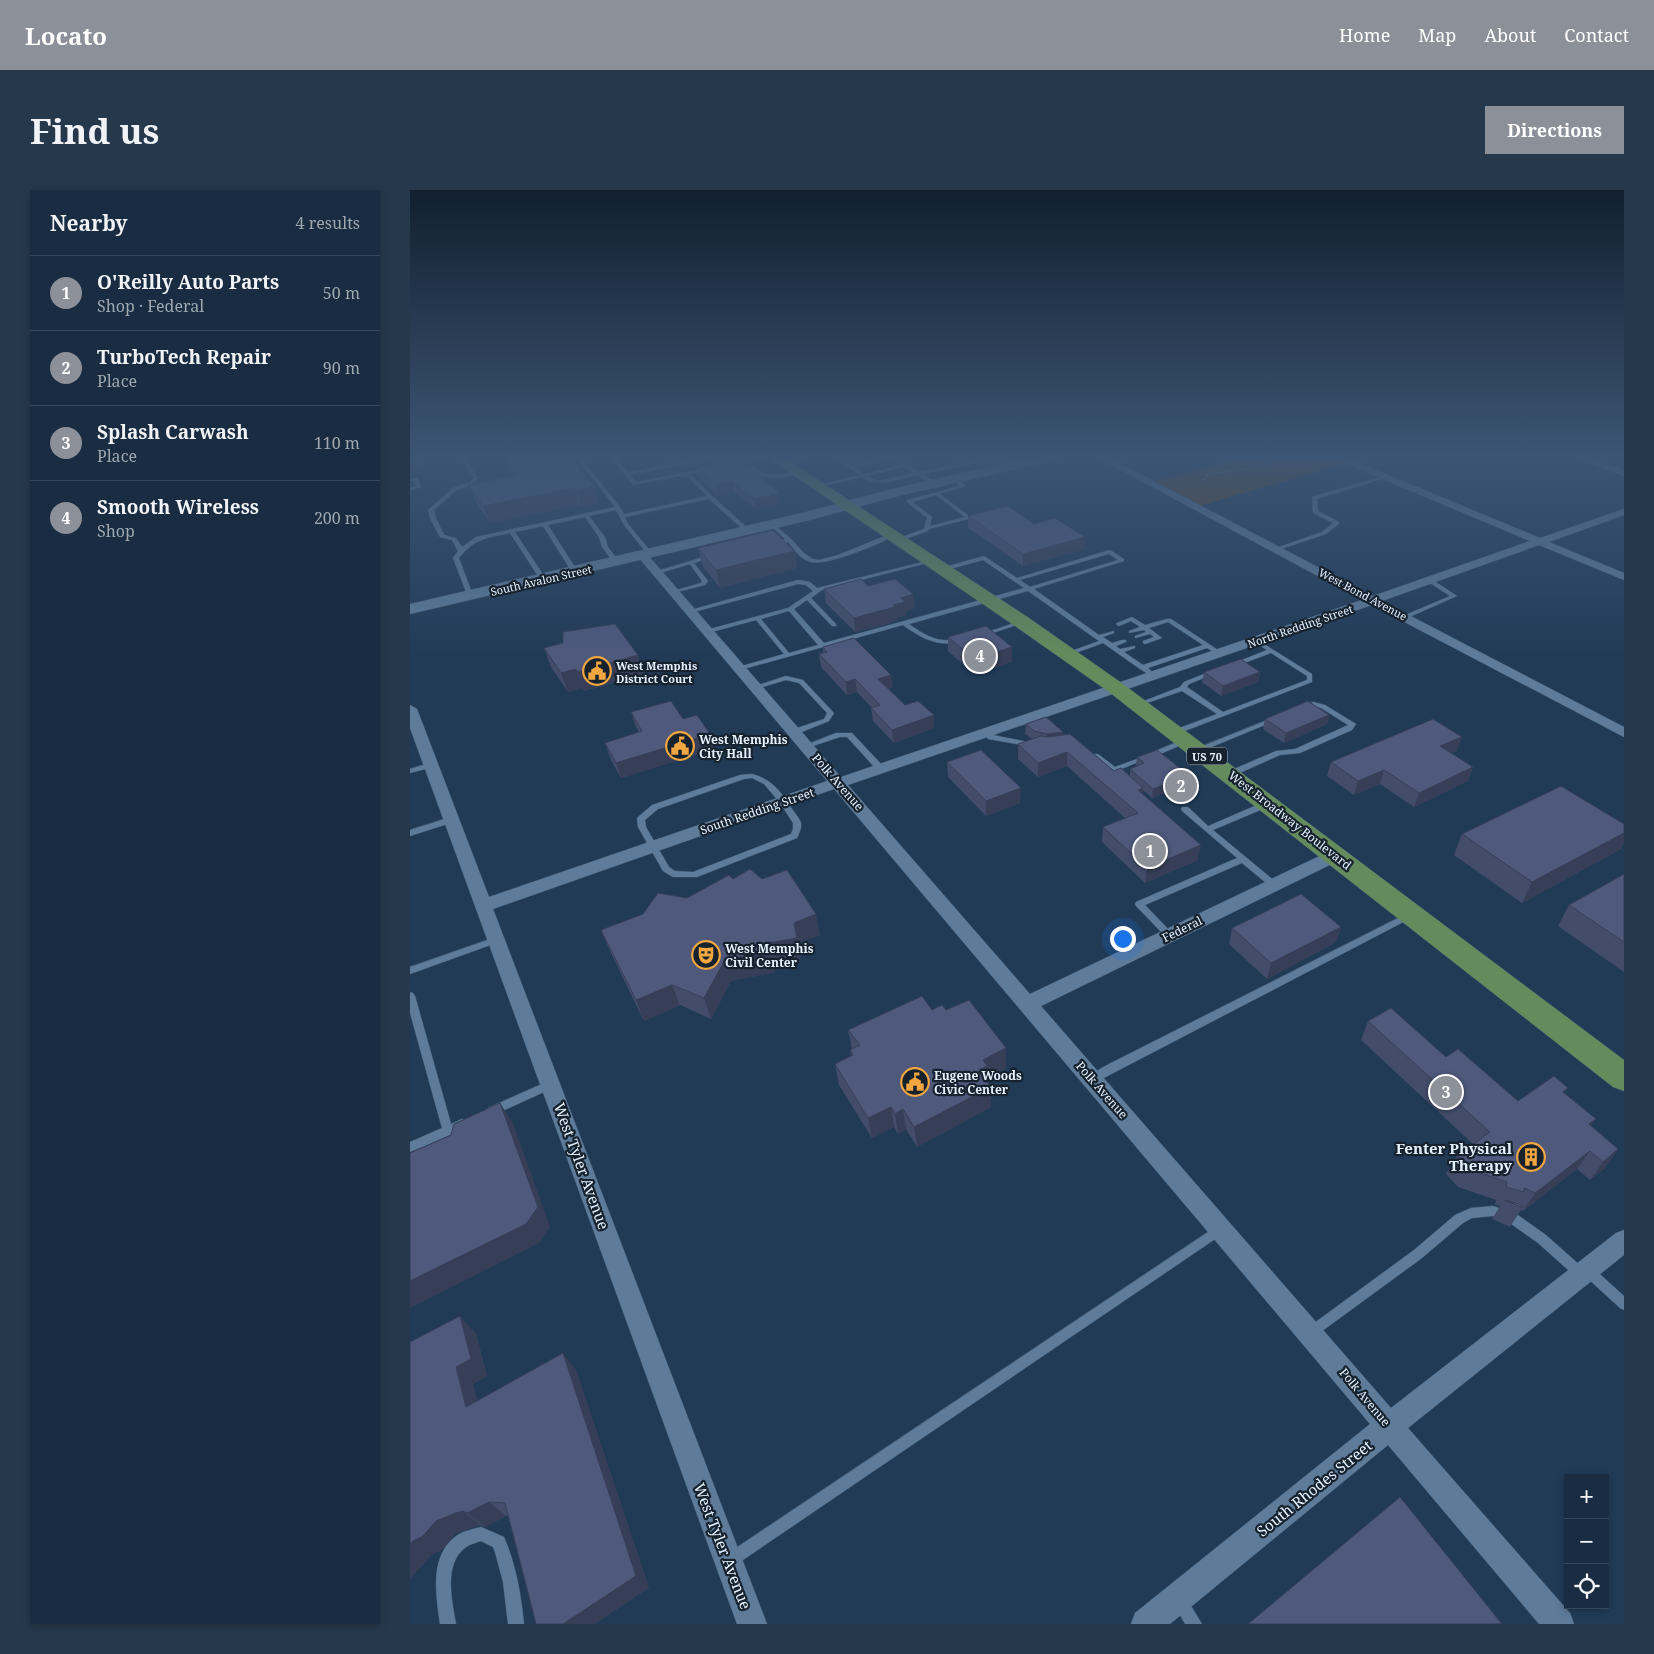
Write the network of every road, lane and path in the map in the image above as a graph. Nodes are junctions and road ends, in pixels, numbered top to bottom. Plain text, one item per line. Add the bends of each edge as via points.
1 (436, 524) edge
2 (545, 524) joint
3 (592, 524) edge
4 (626, 524) edge
5 (740, 524) edge
6 (776, 524) edge
7 (875, 524) edge
8 (928, 524) edge
9 (942, 524) edge
10 (1228, 524) edge
11 (1336, 524) edge
12 (1496, 524) edge
13 (1590, 524) edge
14 (772, 525) junction
15 (927, 528) junction
16 (512, 530) junction
17 (748, 531) junction
18 (895, 537) junction
19 (789, 540) junction
20 (1539, 542) junction
21 (769, 545) edge
22 (1276, 549) junction
23 (461, 551) junction
24 (720, 557) edge
25 (650, 561) junction
26 (616, 562) junction
27 (692, 563) junction
28 (936, 565) junction
29 (575, 572) junction
30 (1624, 577) edge
31 (543, 579) junction
32 (1016, 580) junction
33 (1429, 580) junction
34 (1029, 589) junction
35 (816, 590) junction
36 (675, 592) junction
37 (470, 596) junction
38 (807, 597) junction
39 (1373, 600) junction
40 (990, 601) junction
41 (790, 609) junction
42 (410, 610) edge
43 (690, 610) junction
44 (1405, 617) junction
45 (757, 618) junction
46 (1022, 622) junction
47 (905, 624) junction
48 (834, 625) dead end
49 (1141, 625) junction
50 (1122, 626) dead end
51 (708, 631) junction
52 (840, 632) dead end
53 (1131, 632) dead end
54 (1151, 632) junction
55 (1098, 637) junction
56 (1137, 637) dead end
57 (848, 639) junction
58 (1124, 641) dead end
59 (1256, 641) junction
60 (1145, 642) dead end
61 (823, 646) junction
62 (1111, 646) junction
63 (1207, 646) junction
64 (1133, 647) dead end
65 (1119, 651) junction
66 (1271, 651) junction
67 (1068, 654) junction
68 (1219, 654) junction
69 (788, 655) junction
70 (1228, 667) edge
71 (740, 668) junction
72 (1142, 668) junction
73 (1220, 670) edge
74 (1153, 675) junction
75 (756, 687) junction
76 (1116, 688) junction
77 (1183, 688) junction
78 (1139, 704) junction
79 (410, 709) edge
80 (1295, 711) edge
81 (1287, 714) edge
82 (1223, 715) junction
83 (986, 732) junction
84 (1624, 732) edge
85 (801, 739) junction
86 (1188, 741) junction
87 (1040, 747) edge
88 (1092, 754) edge
89 (1148, 756) edge
90 (1137, 761) edge
91 (420, 768) edge
92 (880, 768) junction
93 (1114, 770) junction
94 (1230, 774) junction
95 (1121, 776) edge
96 (839, 783) junction
97 (782, 802) junction
98 (1267, 804) junction
99 (1185, 809) dead end
100 (451, 820) junction
101 (1207, 829) junction
102 (410, 833) edge
103 (654, 847) junction
104 (1336, 855) junction
105 (1243, 859) junction
106 (1274, 885) junction
107 (484, 906) junction
108 (1412, 914) junction
109 (1169, 935) junction
110 (496, 940) junction
111 (410, 971) edge
112 (410, 996) edge
113 (1027, 1004) junction
114 (1624, 1078) edge
115 (1092, 1079) junction
116 (551, 1084) junction
117 (448, 1131) junction
118 (410, 1147) edge
119 (1221, 1229) junction
120 (1624, 1241) edge
121 (1584, 1272) junction
122 (1624, 1304) edge
123 (1310, 1333) junction
124 (1389, 1426) junction
125 (728, 1561) junction
126 (1178, 1599) junction
127 (448, 1624) edge
128 (516, 1624) edge
129 (752, 1624) edge
130 (1146, 1624) edge
131 (1194, 1624) edge
132 (1559, 1624) edge

1 - 23 lane via 442,536 454,539
2 - 16 lane
2 - 29 lane
3 - 26 lane
4 - 25 lane
5 - 17 lane
6 - 14 street, South Avalon Street
7 - 18 main road, West Broadway Boulevard / US 70
8 - 15 lane
9 - 15 lane
10 - 22 street, West Bond Avenue
11 - 22 lane via 1324,533
12 - 20 street
13 - 20 street, North Redding Street
14 - 17 street, South Avalon Street
14 - 19 lane
15 - 18 lane
16 - 23 lane via 478,538
16 - 31 lane
17 - 25 street, South Avalon Street
18 - 19 lane via 815,562
18 - 28 main road, West Broadway Boulevard / US 70
19 - 21 lane
20 - 30 street
20 - 33 street, North Redding Street
22 - 39 street, West Bond Avenue
23 - 37 lane via 456,558
24 - 27 lane
25 - 26 street, South Avalon Street
25 - 27 lane
25 - 36 street, Polk Avenue
26 - 29 street, South Avalon Street
27 - 36 lane via 705,581
28 - 32 lane via 984,558
28 - 35 lane
28 - 40 main road, West Broadway Boulevard / US 70
29 - 31 street, South Avalon Street
31 - 37 street, South Avalon Street
32 - 34 lane
32 - 34 lane via 1110,552 1122,560
33 - 39 street, North Redding Street
33 - 44 lane via 1454,596
34 - 40 lane
34 - 55 lane
35 - 38 lane
35 - 43 lane via 808,583 798,582
36 - 43 street, Polk Avenue
37 - 42 street, South Avalon Street
38 - 41 lane
38 - 48 lane
39 - 44 street, West Bond Avenue
39 - 59 street, North Redding Street
40 - 46 main road, West Broadway Boulevard / US 70
40 - 47 lane
41 - 45 lane
41 - 61 lane
43 - 51 street, Polk Avenue
44 - 84 street, West Bond Avenue
45 - 51 lane
45 - 69 lane
46 - 47 lane via 953,642 925,638
46 - 67 main road, West Broadway Boulevard / US 70
47 - 57 lane
49 - 50 lane
49 - 53 lane
49 - 54 lane
49 - 63 lane via 1169,620
51 - 71 street, Polk Avenue
52 - 57 lane
54 - 56 lane
54 - 60 lane via 1159,638
55 - 55 lane via 1112,632
55 - 62 lane
55 - 67 lane
57 - 61 lane
58 - 62 lane
59 - 66 lane
59 - 68 street, North Redding Street
61 - 69 lane
62 - 65 lane
63 - 68 lane
63 - 72 lane
64 - 65 lane
65 - 72 lane
66 - 70 lane
66 - 82 lane via 1310,675 1310,681
67 - 76 main road, West Broadway Boulevard / US 70
68 - 74 street, North Redding Street
69 - 71 lane
71 - 75 street, Polk Avenue
72 - 74 lane
73 - 77 lane via 1186,683
74 - 76 street, North Redding Street
75 - 85 street, Polk Avenue
75 - 85 lane via 786,678 801,681 831,713 827,720
76 - 78 main road, West Broadway Boulevard / US 70
76 - 83 street, South Redding Street
77 - 78 lane
77 - 82 lane
78 - 86 main road, West Broadway Boulevard / US 70
79 - 91 street, West Tyler Avenue
80 - 94 lane via 1313,704 1323,706 1352,724 1350,728 1297,751 1279,753
81 - 86 lane
82 - 86 lane
83 - 87 lane via 991,737
83 - 92 street, South Redding Street
85 - 92 lane via 849,735
85 - 96 street, Polk Avenue
86 - 89 lane
86 - 94 main road, West Broadway Boulevard / US 70
88 - 93 lane
90 - 93 lane
91 - 100 street, West Tyler Avenue
92 - 96 street, South Redding Street
93 - 95 lane
94 - 98 main road, West Broadway Boulevard / US 70
96 - 97 street, South Redding Street
96 - 113 street, Polk Avenue
97 - 103 street, South Redding Street
97 - 103 lane via 761,778 743,776 663,804 641,818 642,827
97 - 103 lane via 797,823 794,836 694,876 673,874 666,869
98 - 101 lane
98 - 104 main road, West Broadway Boulevard / US 70
99 - 101 lane
100 - 102 lane
100 - 107 street, West Tyler Avenue
101 - 105 lane
103 - 107 street, South Redding Street
104 - 106 street, Federal
104 - 108 main road, West Broadway Boulevard / US 70
105 - 106 lane
105 - 109 lane via 1139,904
106 - 109 street, Federal
107 - 110 street, West Tyler Avenue
108 - 114 main road, West Broadway Boulevard / US 70
108 - 115 lane
109 - 113 street, Federal
110 - 111 lane
110 - 116 street, West Tyler Avenue
112 - 117 lane
113 - 115 street, Polk Avenue
115 - 119 street, Polk Avenue
116 - 117 lane
116 - 125 street, West Tyler Avenue
117 - 118 lane
119 - 123 street, Polk Avenue
119 - 125 lane
120 - 121 street, South Rhodes Street
121 - 122 lane
121 - 123 lane via 1511,1217 1493,1211 1471,1213 1459,1218 1418,1254
121 - 124 street, South Rhodes Street
123 - 124 street, Polk Avenue
124 - 126 street, South Rhodes Street
124 - 132 street, Polk Avenue
125 - 129 street, West Tyler Avenue
126 - 130 street, South Rhodes Street
126 - 131 lane
127 - 128 lane via 442,1584 448,1560 460,1541 481,1534 499,1542 506,1560

